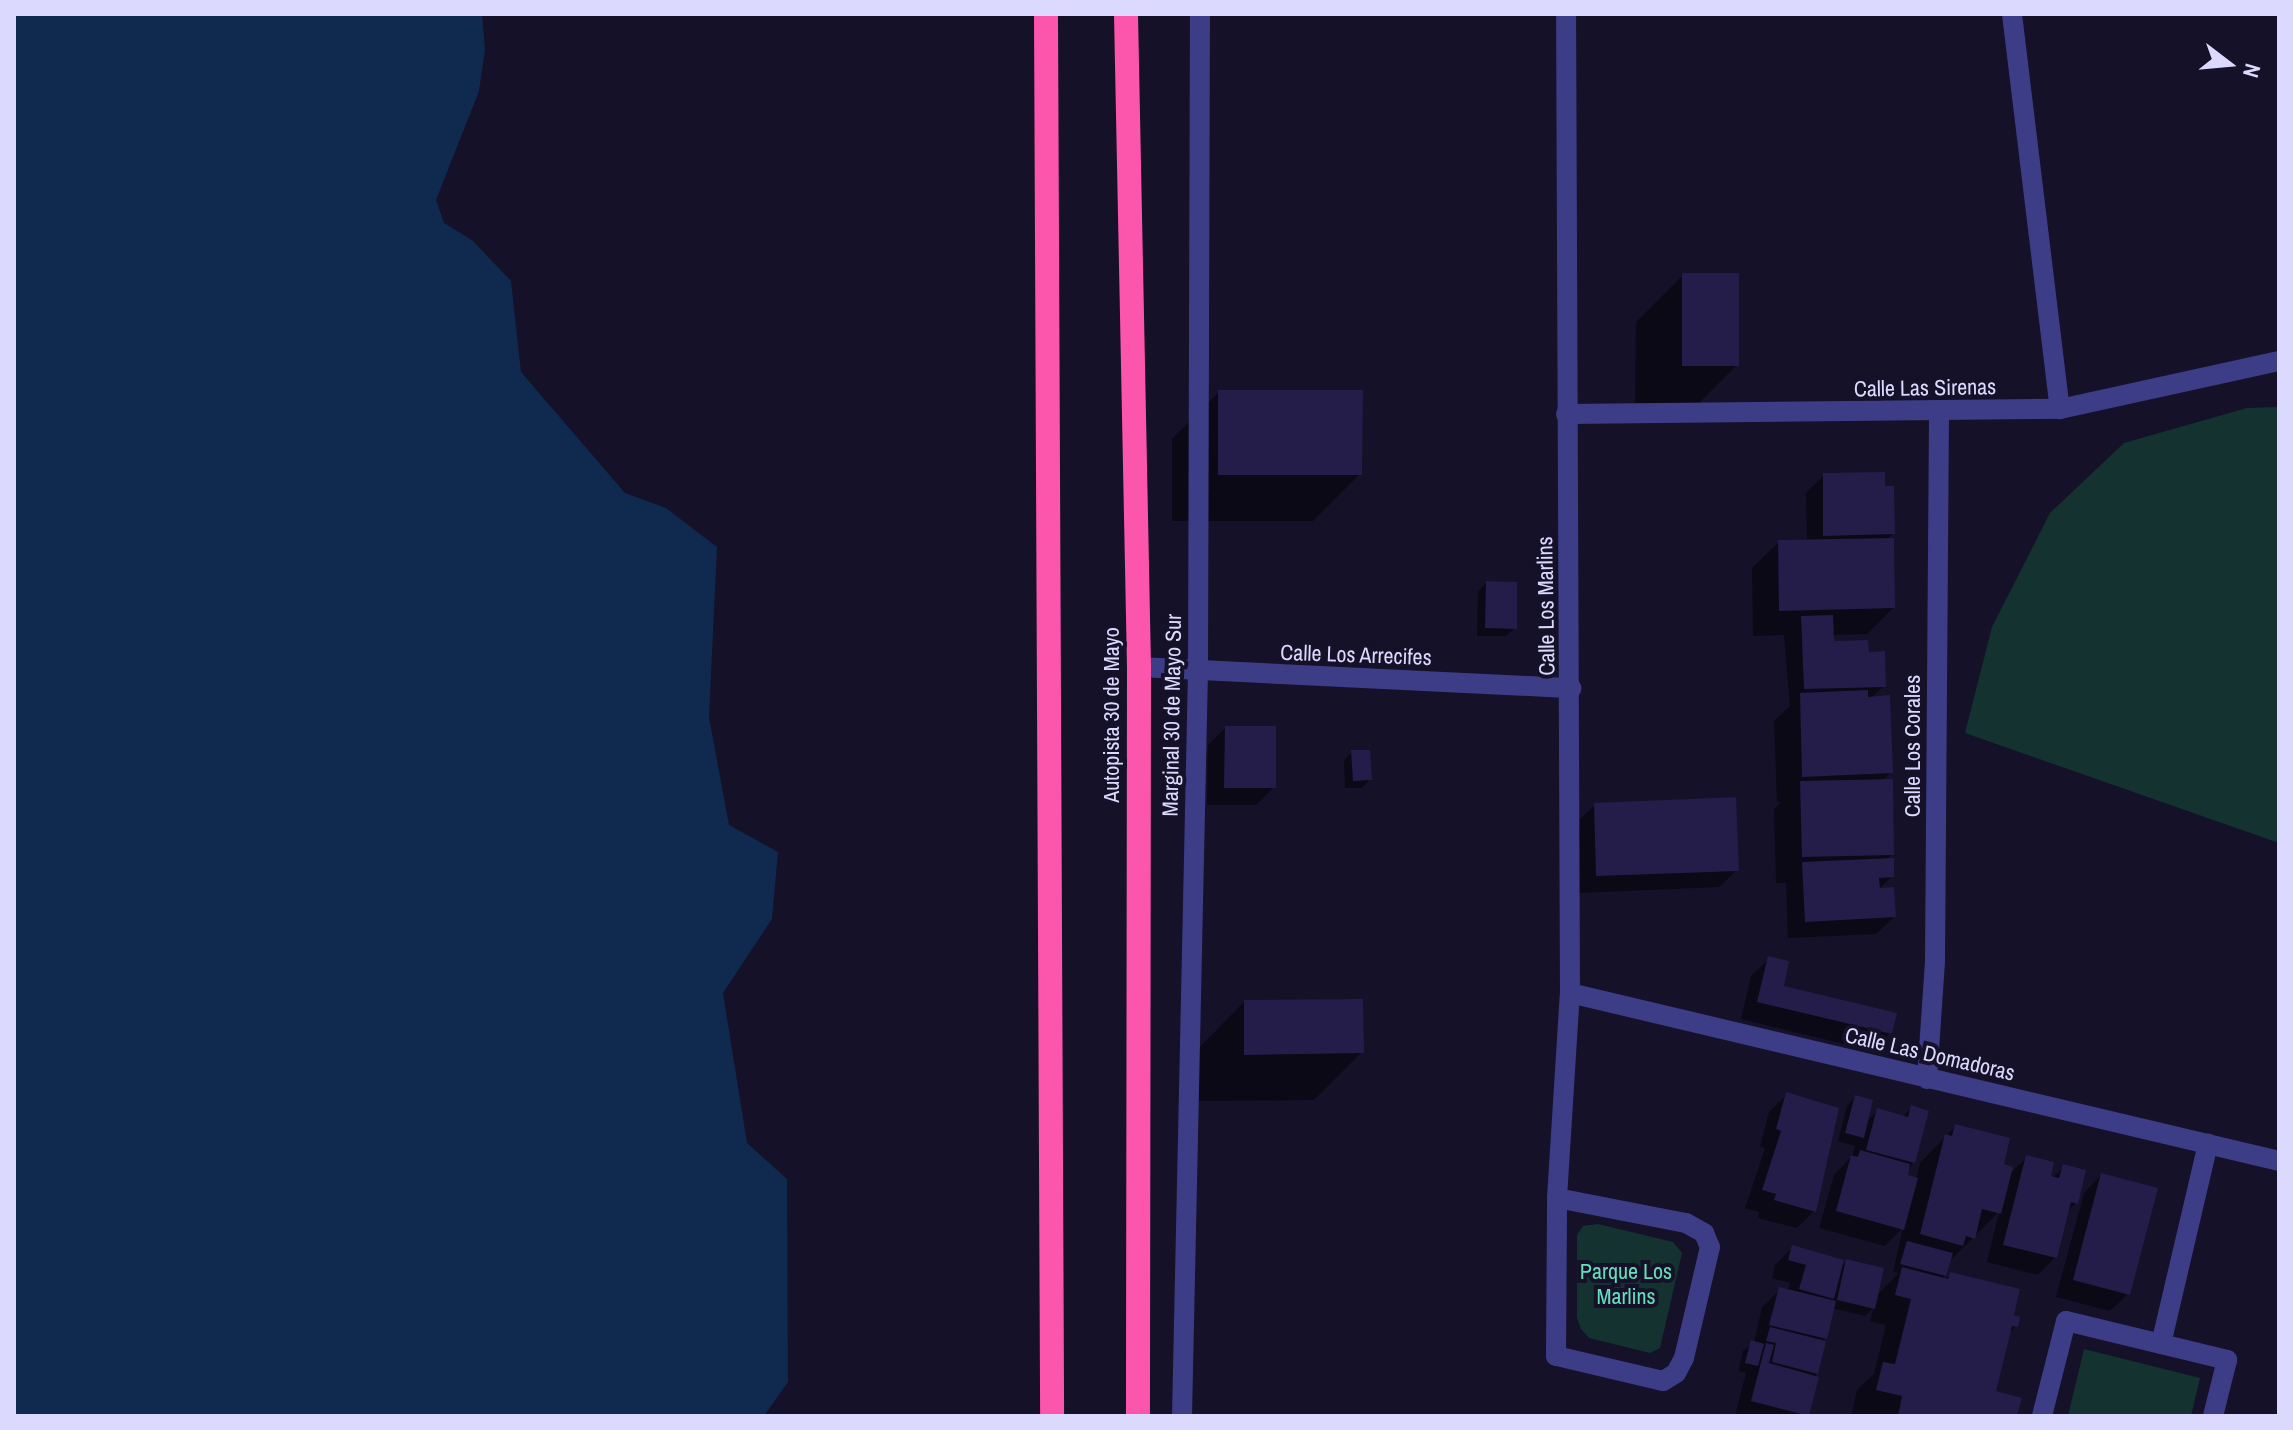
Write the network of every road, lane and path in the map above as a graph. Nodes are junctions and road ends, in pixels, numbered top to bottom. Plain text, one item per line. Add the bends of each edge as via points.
1 (1046, 14) edge
2 (1126, 14) edge
3 (1200, 14) edge
4 (1566, 14) edge
5 (2012, 14) edge
6 (2279, 361) edge
7 (2060, 409) junction
8 (1939, 413) junction
9 (1566, 414) junction
10 (1139, 667) junction
11 (1198, 673) junction
12 (1571, 688) junction
13 (1570, 993) junction
14 (1927, 1079) junction
15 (2208, 1143) junction
16 (2279, 1161) edge
17 (1557, 1198) junction
18 (2161, 1344) junction
19 (1052, 1416) edge
20 (1138, 1416) edge
21 (1182, 1416) edge
22 (2042, 1416) edge
23 (2213, 1416) edge

1 - 19 highway
2 - 10 highway, Autopista 30 de Mayo
3 - 11 street, Marginal 30 de Mayo Sur
4 - 9 street, Calle Los Marlins
5 - 7 street
6 - 7 street, Calle Las Sirenas
7 - 8 street, Calle Las Sirenas
8 - 9 street, Calle Las Sirenas
8 - 14 street, Calle Los Corales via 1935,961
9 - 12 street, Calle Los Marlins
10 - 11 street, Calle Los Arrecifes
10 - 20 highway, Autopista 30 de Mayo
11 - 12 street, Calle Los Arrecifes
11 - 21 street, Marginal 30 de Mayo Sur
12 - 13 street, Calle Los Marlins
13 - 14 street, Calle Las Domadoras
13 - 17 street, Calle Los Marlins
14 - 15 street, Calle Las Domadoras
15 - 16 street, Calle Las Domadoras
15 - 18 street
17 - 17 street, Calle Los Marlins via 1556,1356 1663,1381 1676,1373 1710,1247 1704,1233 1686,1223
18 - 22 street via 2066,1321
18 - 23 street via 2227,1360

